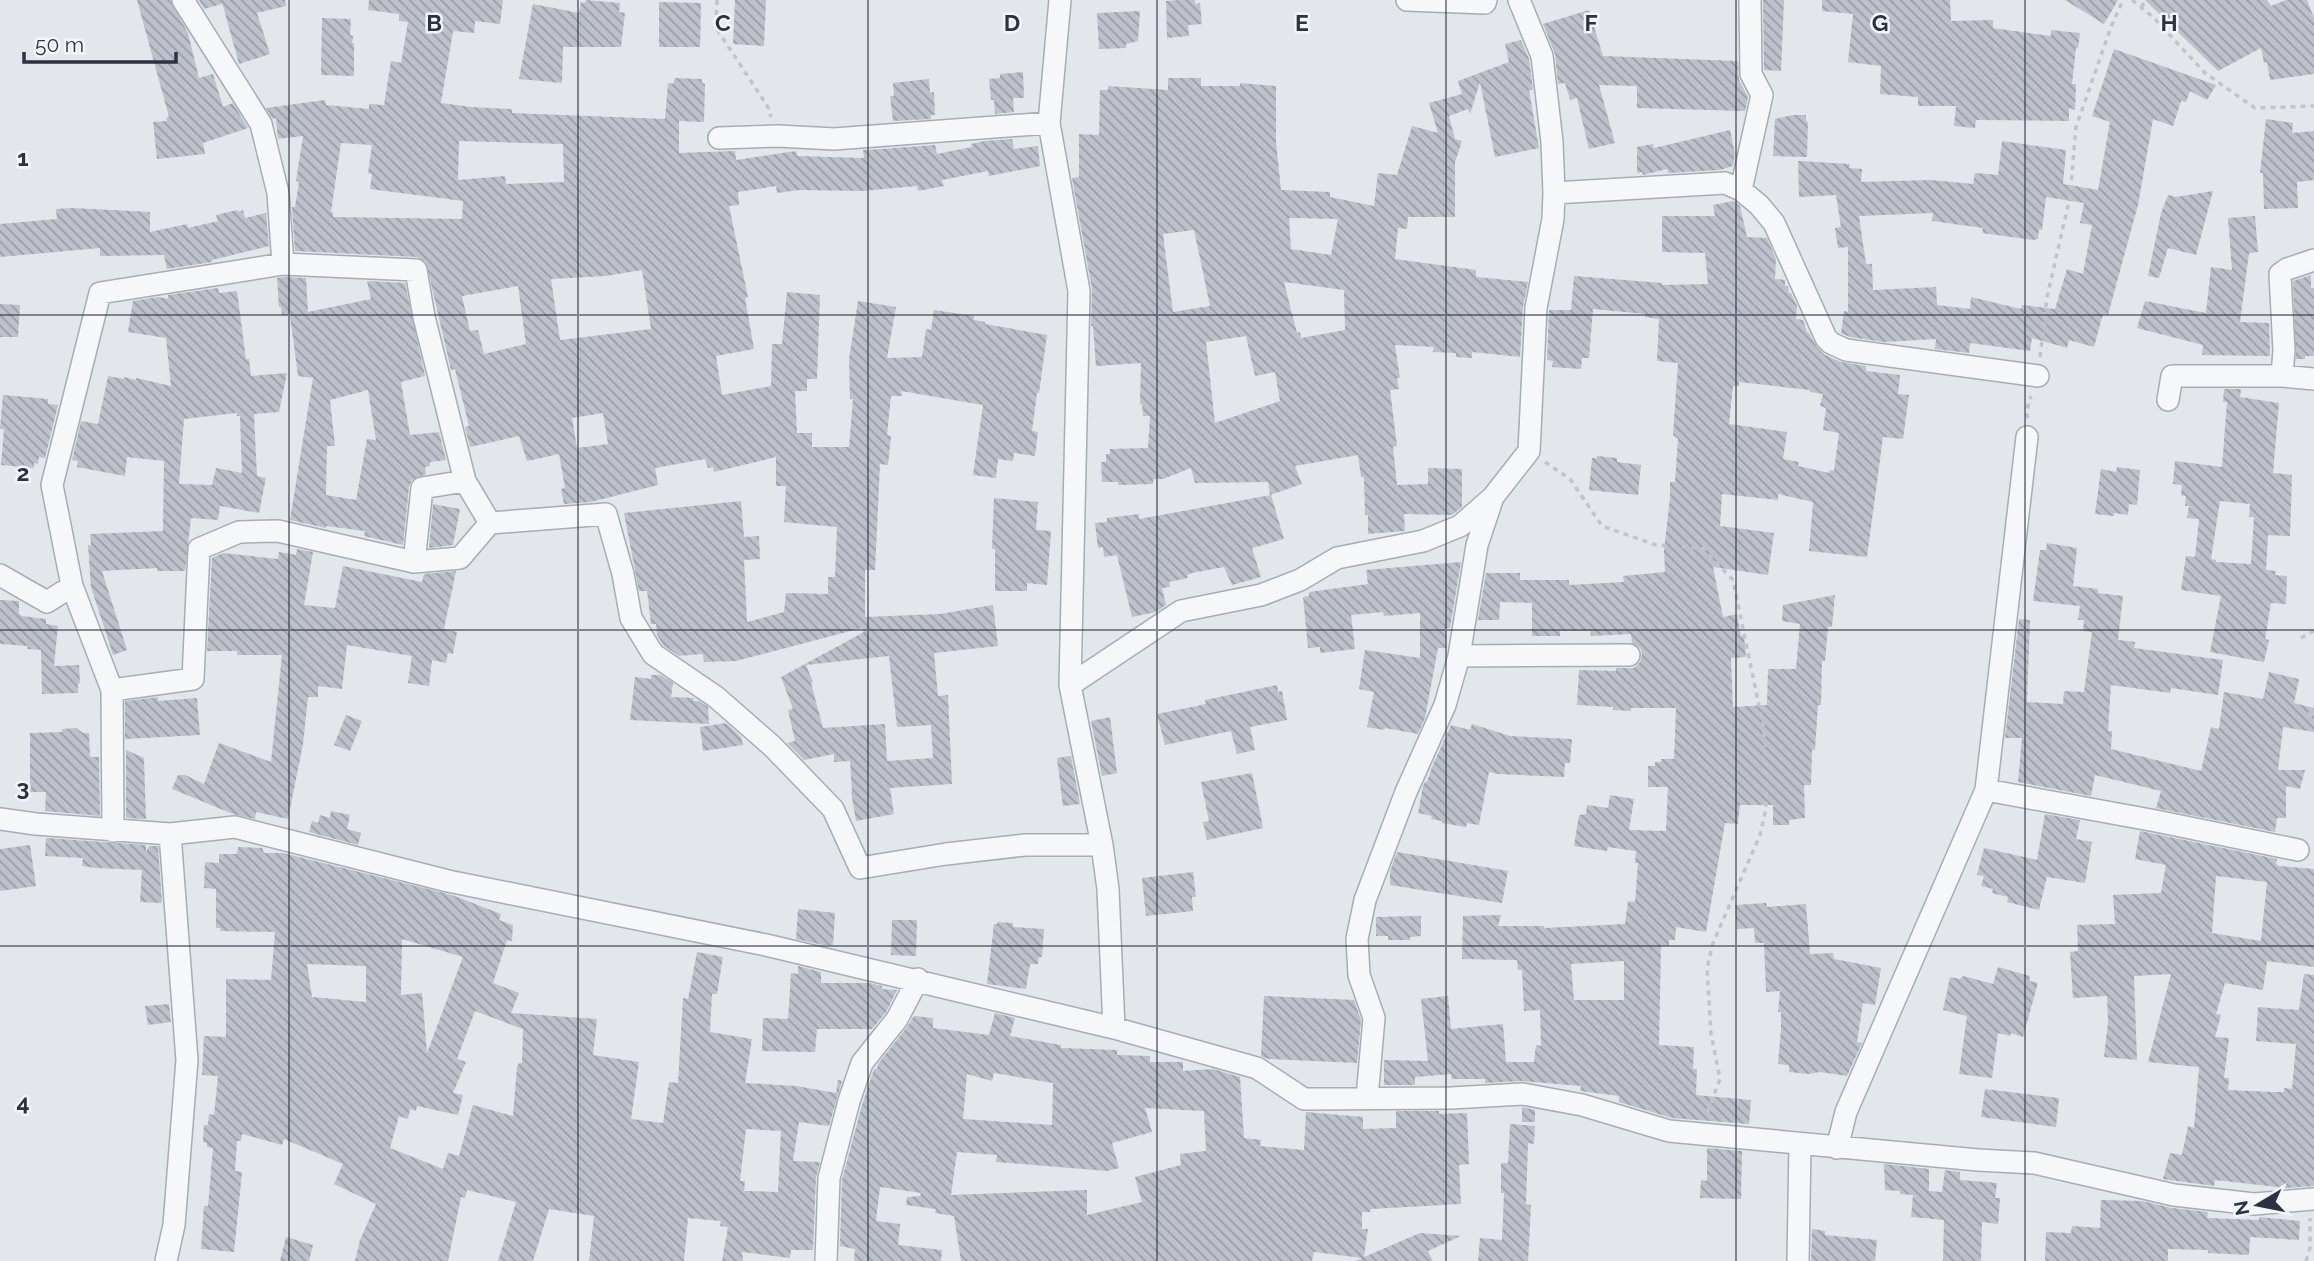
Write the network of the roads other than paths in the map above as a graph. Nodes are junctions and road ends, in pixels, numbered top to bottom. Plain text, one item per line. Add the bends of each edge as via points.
1 (183, 0) edge
2 (1060, 0) edge
3 (1407, 0) edge
4 (1486, 0) edge
5 (1519, 0) edge
6 (1750, 0) edge
7 (1049, 123) junction
8 (719, 138) dead end
9 (1741, 190) junction
10 (1553, 193) junction
11 (2314, 260) edge
12 (283, 264) junction
13 (2038, 376) road end
14 (2282, 376) junction
15 (2314, 379) edge
16 (2168, 400) dead end
17 (2028, 430) road end
18 (465, 481) junction
19 (1493, 497) junction
20 (490, 523) junction
21 (414, 562) junction
22 (0, 575) edge
23 (72, 586) junction
24 (1629, 655) dead end
25 (1459, 656) junction
26 (1070, 685) junction
27 (112, 690) junction
28 (1986, 790) junction
29 (0, 819) edge
30 (113, 831) junction
31 (170, 834) junction
32 (1102, 845) junction
33 (2298, 850) dead end
34 (918, 979) junction
35 (1114, 1028) junction
36 (1367, 1098) junction
37 (1800, 1144) junction
38 (1837, 1148) junction
39 (2312, 1199) edge
40 (166, 1261) edge
41 (826, 1261) edge
42 (1798, 1261) edge

1 - 12 street via 261,124 278,194
2 - 7 street
3 - 4 street via 1468,4
5 - 10 street via 1542,56
6 - 9 street via 1751,74 1762,95
7 - 8 street via 834,139
7 - 26 street via 1079,291
9 - 10 street via 1725,183
9 - 13 street via 1774,223 1831,343 1846,350
10 - 19 street via 1553,219 1536,308 1528,451
11 - 14 street via 2280,274
12 - 18 street via 416,270
12 - 23 street via 100,293 52,485
14 - 15 street
14 - 16 street via 2172,376
17 - 28 street
18 - 20 street
18 - 21 street via 422,488
19 - 25 street via 1477,545
19 - 26 street via 1460,526 1423,541 1337,558 1300,580 1261,595 1181,611
20 - 21 street via 460,558
20 - 32 street via 606,514 631,618 653,654 716,697 772,746 833,810 860,868 1025,845
21 - 27 street via 278,531 229,536 199,549 193,679
22 - 23 street via 47,602
23 - 27 street
24 - 25 street
25 - 36 street via 1445,705 1365,900 1357,939 1359,975 1374,1018
26 - 32 street
27 - 30 street
28 - 33 street
28 - 38 street via 1846,1112
29 - 30 street
30 - 31 street
31 - 34 street via 235,827 448,881
31 - 40 street via 187,1060 174,1224
32 - 35 street
34 - 35 street
34 - 41 street via 897,1018 862,1063 849,1101 829,1178
35 - 36 street via 1256,1068 1304,1099
36 - 37 street via 1522,1094 1582,1105 1669,1131
37 - 38 street
37 - 42 street
38 - 39 street via 2034,1163 2174,1195 2254,1204

